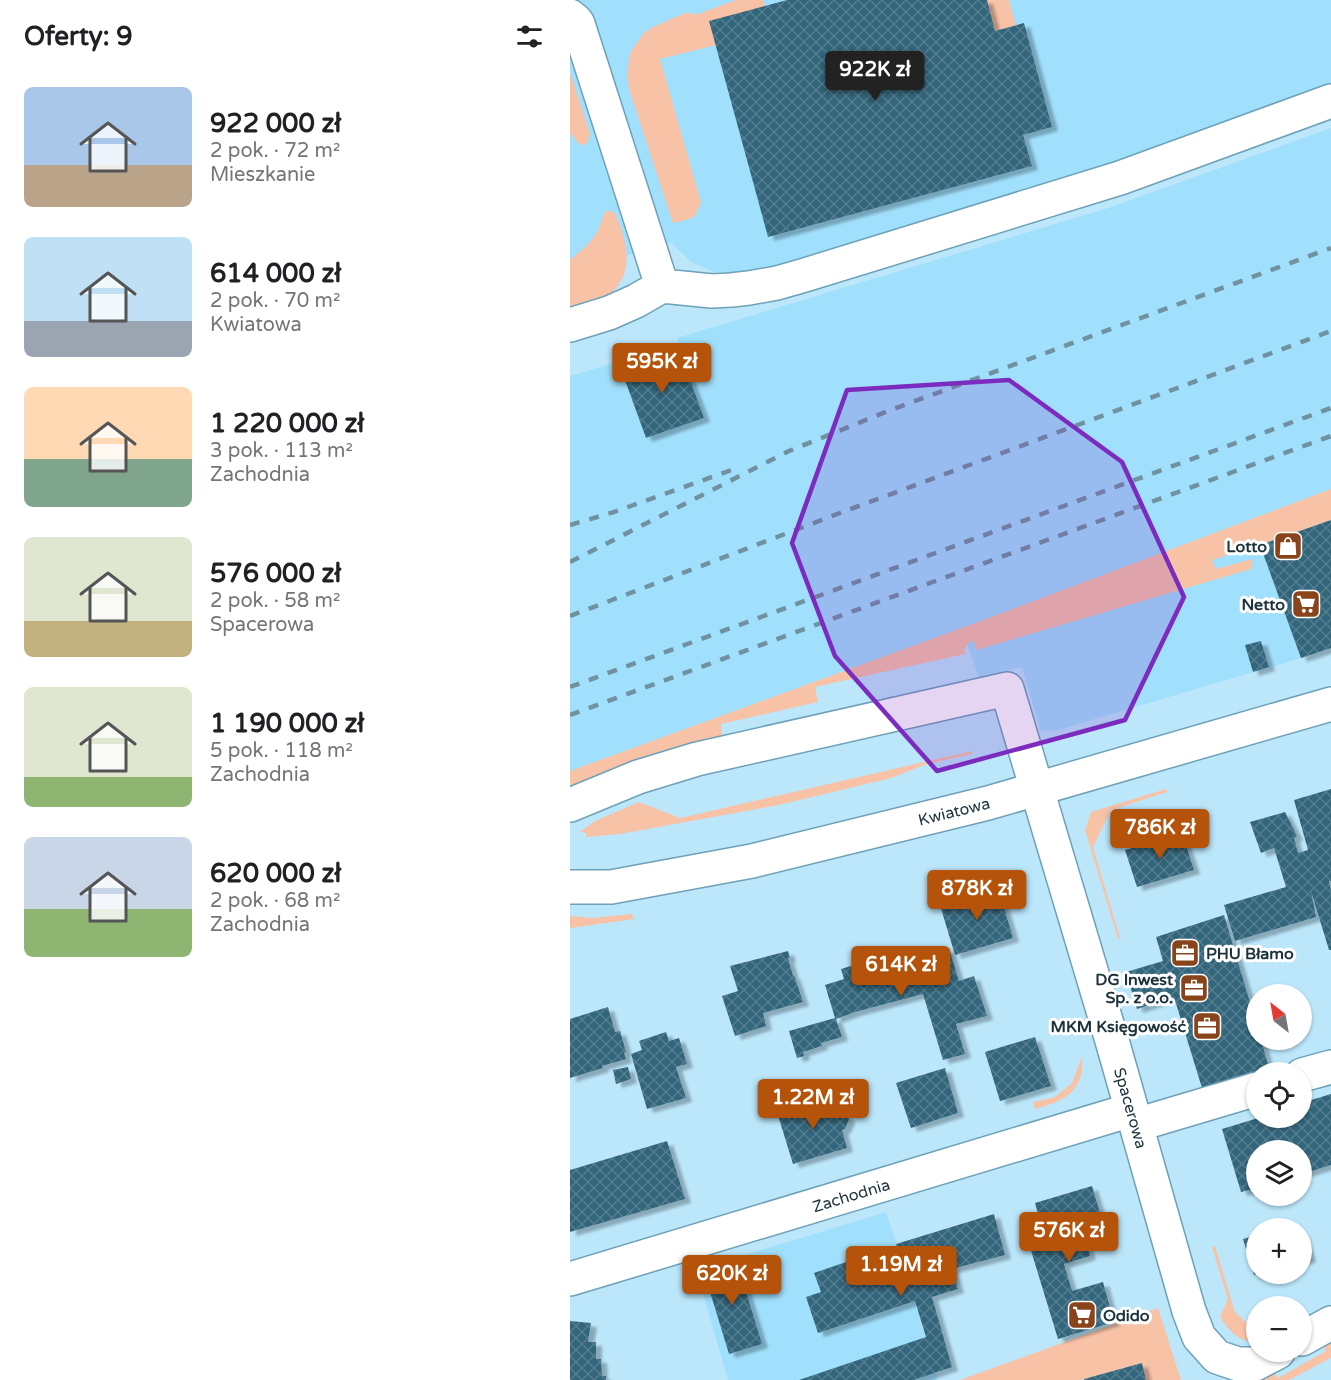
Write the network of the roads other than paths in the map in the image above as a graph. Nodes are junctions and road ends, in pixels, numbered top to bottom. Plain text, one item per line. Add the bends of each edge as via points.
1 (575, 12) edge
2 (1331, 101) edge
3 (662, 286) junction
4 (570, 325) edge
5 (1331, 704) edge
6 (1037, 789) junction
7 (570, 804) edge
8 (570, 887) edge
9 (1331, 1067) edge
10 (1312, 1072) edge
11 (1246, 1092) edge
12 (1133, 1118) junction
13 (570, 1279) edge
14 (1331, 1323) edge
15 (1312, 1333) edge
16 (1260, 1362) edge

1 - 3 street
2 - 3 street via 1120,178 777,283 712,291
3 - 4 street via 609,313
5 - 6 street, Kwiatowa
6 - 7 street, Spacerowa via 1007,690 697,759
6 - 8 street, Kwiatowa via 752,861 611,887
6 - 12 street, Spacerowa
9 - 10 street
11 - 12 street, Zachodnia
12 - 13 street, Zachodnia
12 - 16 street, Spacerowa via 1199,1337 1217,1357 1238,1364
14 - 15 street

